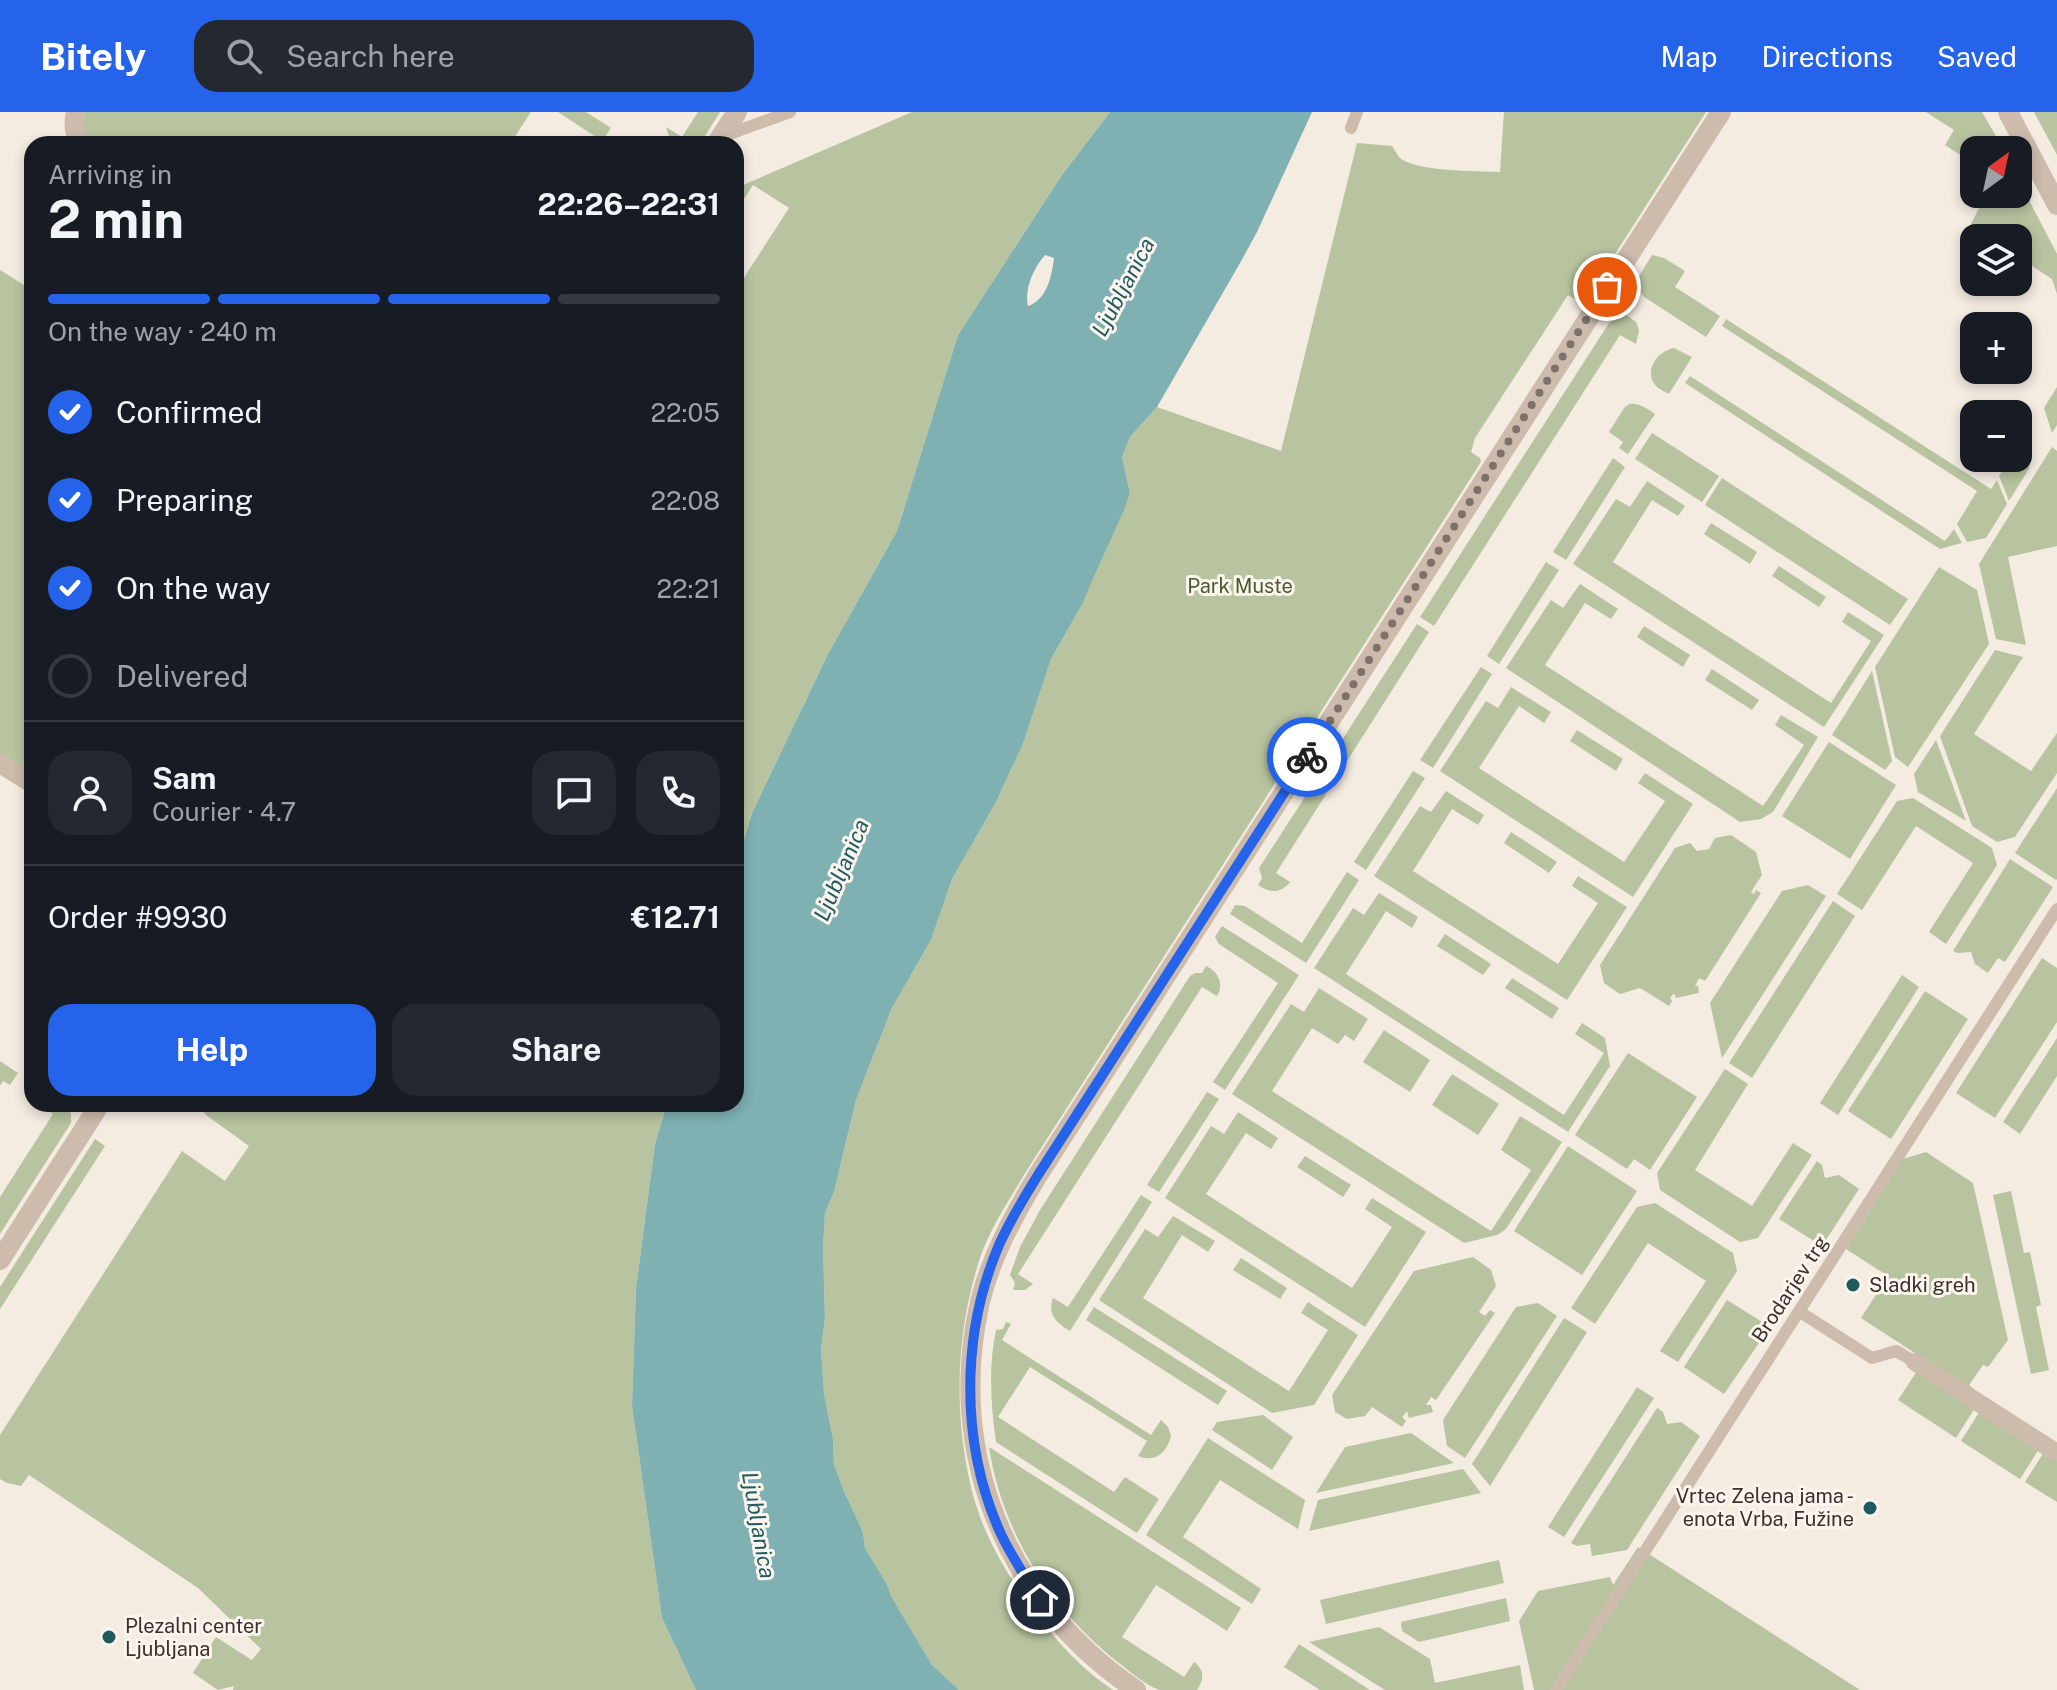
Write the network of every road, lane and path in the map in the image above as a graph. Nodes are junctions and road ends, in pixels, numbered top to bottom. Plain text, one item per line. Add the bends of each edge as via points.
1 (76, 112) edge
2 (737, 112) edge
3 (790, 112) edge
4 (1357, 112) edge
5 (1721, 112) edge
6 (2008, 112) edge
7 (1351, 128) dead end
8 (76, 136) edge
9 (722, 136) edge
10 (731, 136) edge
11 (2057, 205) edge
12 (0, 763) edge
13 (24, 778) edge
14 (2057, 909) edge
15 (95, 1112) edge
16 (0, 1260) edge
17 (1800, 1312) junction
18 (1915, 1362) joint
19 (2057, 1453) edge
20 (1136, 1690) edge
21 (1556, 1690) edge

1 - 8 street
2 - 9 street
3 - 10 lane
4 - 7 lane
5 - 20 street via 1038,1175 991,1267 975,1327 970,1383 976,1453 990,1505 1040,1600 1086,1652
6 - 11 street
12 - 13 street
14 - 17 lane, Brodarjev trg
15 - 16 street
17 - 18 lane via 1872,1358 1896,1351
17 - 21 lane, Brodarjev trg
18 - 19 street

